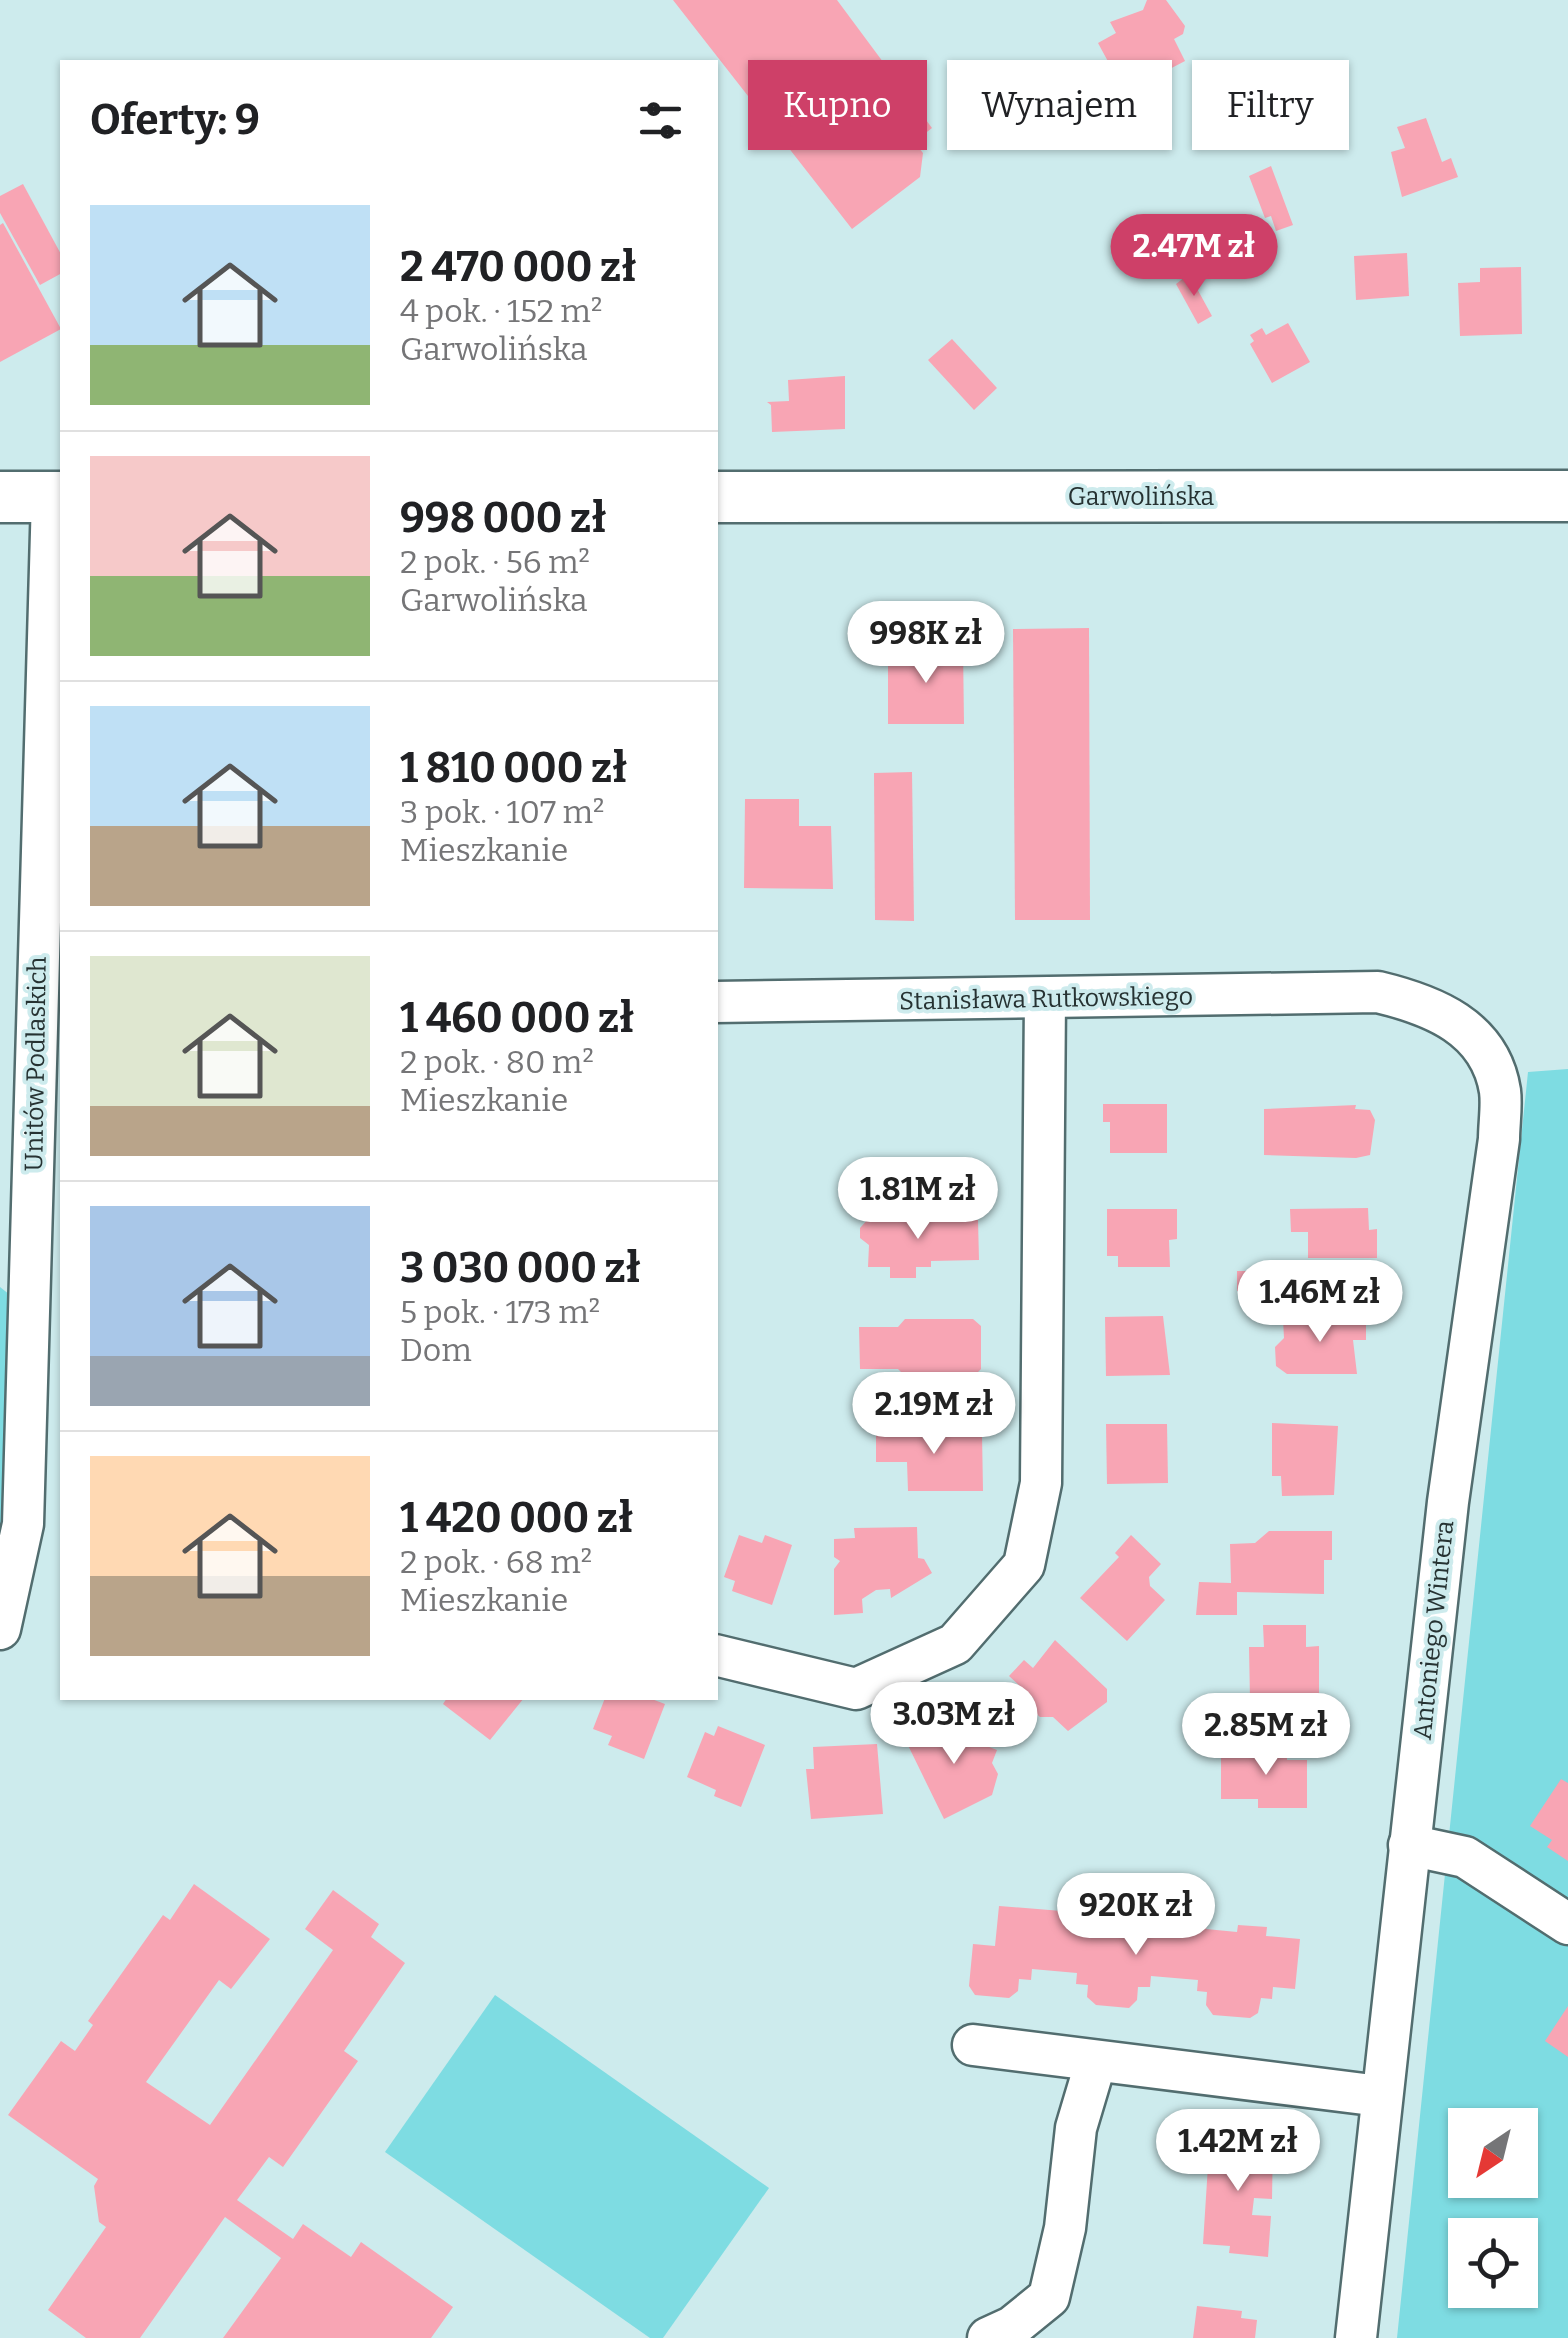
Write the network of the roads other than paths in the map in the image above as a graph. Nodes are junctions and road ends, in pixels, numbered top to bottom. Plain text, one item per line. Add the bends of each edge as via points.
1 (1568, 496) edge
2 (0, 497) edge
3 (57, 497) edge
4 (718, 497) edge
5 (1378, 992) joint
6 (1044, 998) junction
7 (718, 1002) edge
8 (33, 1003) edge
9 (0, 1629) edge
10 (718, 1656) edge
11 (1408, 1845) junction
12 (1568, 1924) edge
13 (973, 2045) dead end
14 (1096, 2060) junction
15 (1380, 2096) junction
16 (988, 2338) edge
17 (1356, 2338) edge

1 - 4 main road, Garwolińska
2 - 3 main road
3 - 8 street, Unitów Podlaskich
5 - 6 street, Stanisława Rutkowskiego
5 - 11 street, Antoniego Wintera via 1426,1004 1470,1031 1500,1090
6 - 7 street, Stanisława Rutkowskiego
6 - 10 street via 1040,1483 1024,1565 955,1644 856,1689
8 - 9 street, Unitów Podlaskich via 23,1524
11 - 12 street via 1465,1857
11 - 15 street, Antoniego Wintera
13 - 14 street
14 - 15 street
14 - 16 street via 1076,2128 1049,2298
15 - 17 street, Antoniego Wintera

